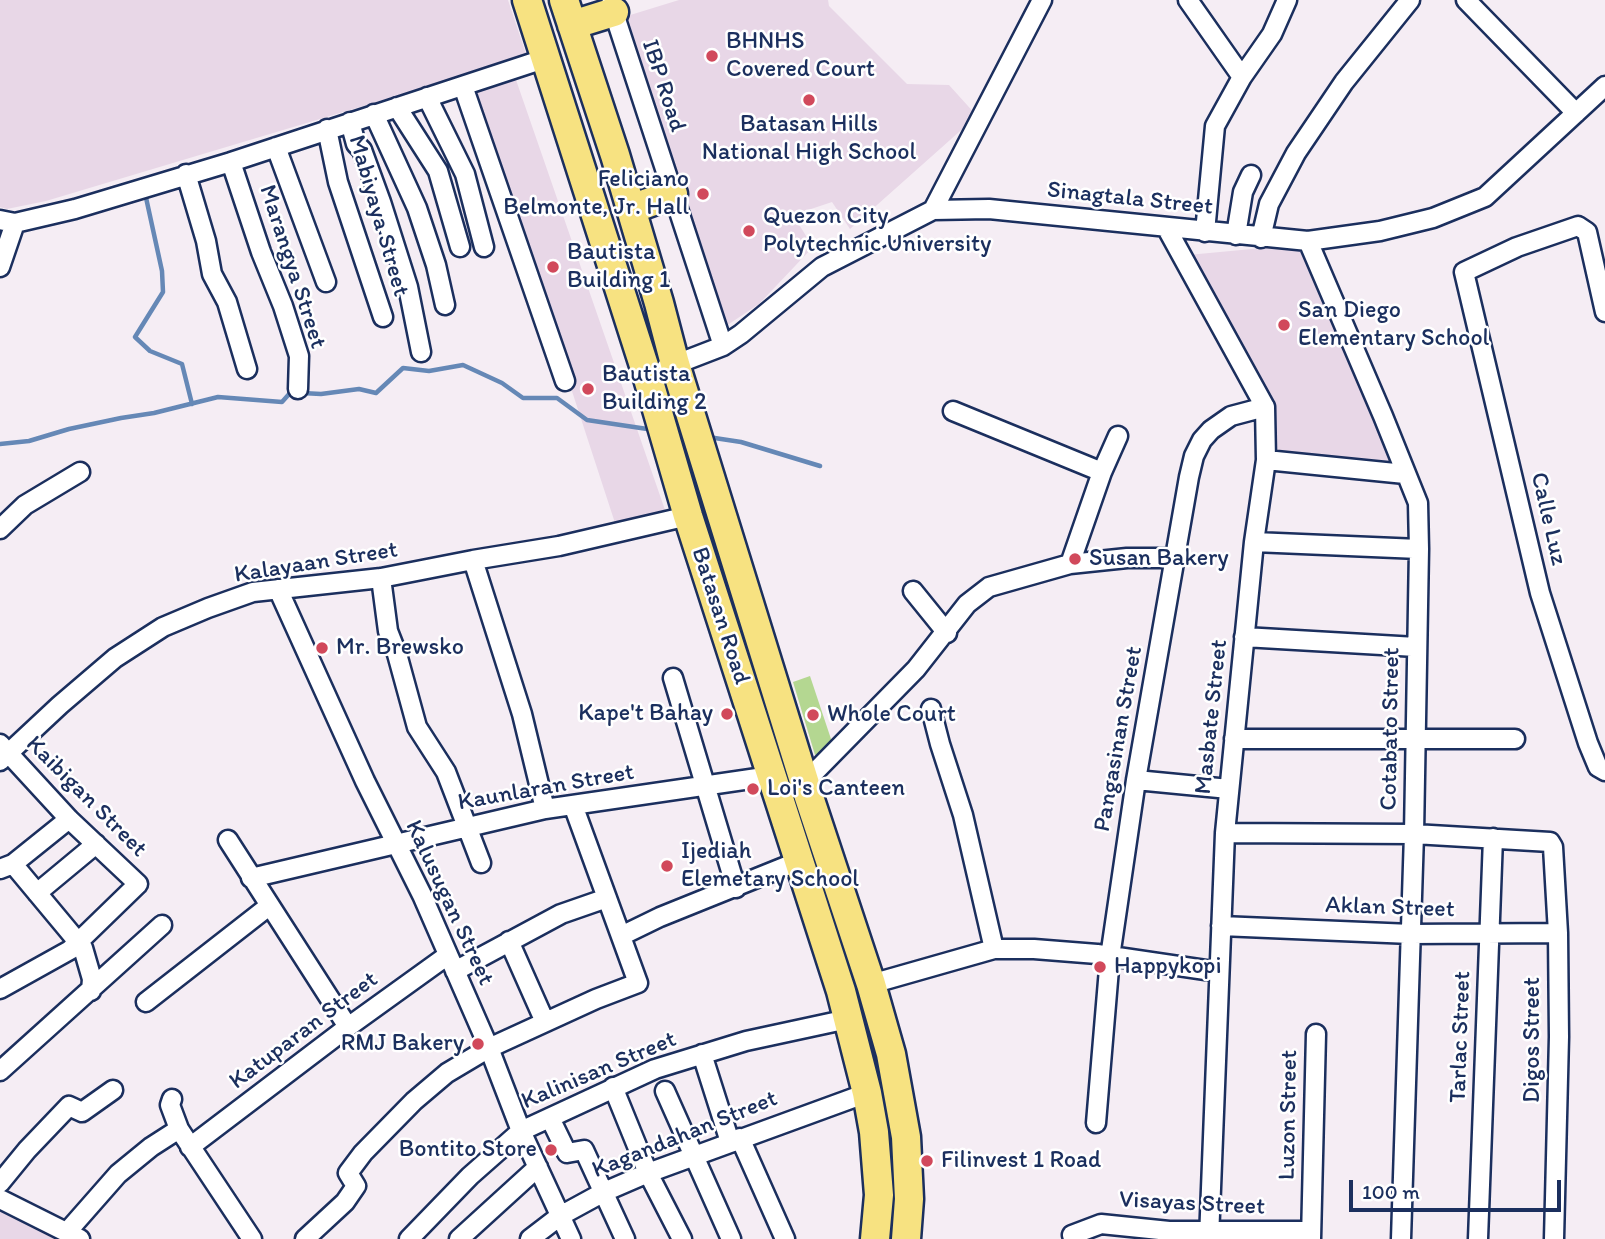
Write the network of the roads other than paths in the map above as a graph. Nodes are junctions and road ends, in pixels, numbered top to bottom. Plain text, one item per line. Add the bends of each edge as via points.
1 (527, 0) edge
2 (1042, 0) edge
3 (1188, 0) edge
4 (1287, 0) edge
5 (1410, 0) edge
6 (1466, 0) edge
7 (612, 6) edge
8 (568, 13) edge
9 (543, 47) junction
10 (583, 59) junction
11 (1241, 77) junction
12 (463, 86) junction
13 (1605, 86) edge
14 (427, 97) junction
15 (397, 107) junction
16 (1576, 113) junction
17 (374, 114) junction
18 (350, 122) junction
19 (327, 129) junction
20 (276, 147) junction
21 (231, 162) junction
22 (186, 174) junction
23 (1251, 175) dead end
24 (673, 194) junction
25 (631, 209) junction
26 (933, 210) junction
27 (7, 221) edge
28 (1166, 227) junction
29 (1205, 232) junction
30 (1236, 235) junction
31 (1261, 238) junction
32 (1308, 241) junction
33 (460, 247) dead end
34 (484, 247) dead end
35 (0, 267) edge
36 (326, 282) dead end
37 (446, 305) dead end
38 (1605, 312) edge
39 (383, 317) dead end
40 (723, 346) junction
41 (421, 352) dead end
42 (675, 364) junction
43 (247, 369) dead end
44 (647, 375) junction
45 (565, 381) dead end
46 (298, 389) dead end
47 (1265, 407) junction
48 (953, 411) dead end
49 (1118, 436) dead end
50 (1266, 460) junction
51 (80, 472) dead end
52 (1102, 472) junction
53 (1405, 474) junction
54 (688, 516) junction
55 (0, 529) edge
56 (1254, 542) junction
57 (1419, 550) junction
58 (1175, 558) junction
59 (473, 560) junction
60 (1070, 564) junction
61 (381, 578) junction
62 (278, 589) junction
63 (913, 591) dead end
64 (947, 632) junction
65 (1244, 637) junction
66 (1416, 647) junction
67 (673, 678) dead end
68 (931, 709) dead end
69 (1234, 739) junction
70 (1515, 739) dead end
71 (1415, 740) junction
72 (3, 753) edge
73 (1605, 771) edge
74 (771, 776) junction
75 (1136, 780) junction
76 (805, 782) junction
77 (706, 787) junction
78 (1229, 789) junction
79 (573, 805) junction
80 (545, 809) junction
81 (69, 819) junction
82 (468, 826) junction
83 (1225, 833) junction
84 (1414, 834) junction
85 (1493, 838) junction
86 (228, 840) dead end
87 (394, 843) junction
88 (96, 844) junction
89 (799, 861) junction
90 (481, 863) dead end
91 (7, 867) edge
92 (251, 878) junction
93 (736, 888) junction
94 (37, 893) junction
95 (607, 898) junction
96 (269, 906) junction
97 (162, 925) dead end
98 (1221, 926) junction
99 (1559, 933) junction
100 (1411, 934) junction
101 (1489, 935) junction
102 (623, 936) junction
103 (509, 941) junction
104 (79, 943) junction
105 (994, 949) junction
106 (1110, 957) junction
107 (452, 963) junction
108 (1219, 972) junction
109 (872, 984) junction
110 (0, 989) edge
111 (91, 990) junction
112 (146, 1002) dead end
113 (848, 1019) junction
114 (545, 1022) junction
115 (348, 1027) junction
116 (1316, 1034) dead end
117 (489, 1048) junction
118 (702, 1054) junction
119 (0, 1071) edge
120 (613, 1087) junction
121 (113, 1090) dead end
122 (664, 1091) dead end
123 (867, 1093) junction
124 (172, 1099) dead end
125 (550, 1118) junction
126 (1096, 1123) dead end
127 (179, 1129) junction
128 (521, 1131) junction
129 (735, 1140) junction
130 (190, 1147) junction
131 (693, 1156) junction
132 (538, 1167) junction
133 (648, 1172) junction
134 (0, 1184) edge
135 (604, 1192) junction
136 (0, 1199) edge
137 (560, 1216) junction
138 (1072, 1235) dead end
139 (1169, 1235) edge
140 (1210, 1235) edge
141 (1311, 1235) edge
142 (73, 1236) edge
143 (251, 1239) edge
144 (305, 1239) edge
145 (409, 1239) edge
146 (460, 1239) edge
147 (530, 1239) edge
148 (571, 1239) edge
149 (625, 1239) edge
150 (682, 1239) edge
151 (731, 1239) edge
152 (785, 1239) edge
153 (875, 1239) edge
154 (906, 1239) edge
155 (1401, 1239) edge
156 (1478, 1239) edge
157 (1554, 1239) edge

1 - 9 main road, Batasan Road
2 - 26 street
3 - 11 street
4 - 11 street via 1272,34
5 - 31 street via 1344,82 1296,153 1269,204
6 - 16 street
7 - 8 main road
7 - 24 street, IBP Road
8 - 10 main road, Batasan Road
9 - 10 main road via 556,37
9 - 12 street
9 - 44 main road, Batasan Road
10 - 25 main road, Batasan Road
11 - 29 street via 1215,126
12 - 14 street
12 - 45 street
13 - 16 street, Sinagtala Street
14 - 15 street
14 - 34 street via 465,174
15 - 17 street
15 - 33 street via 438,171
16 - 32 street, Sinagtala Street via 1485,197 1433,218
17 - 18 street
17 - 37 street via 417,208
18 - 19 street
18 - 41 street via 408,287
19 - 20 street
19 - 39 street, Mabiyaya Street via 338,182
20 - 21 street
20 - 36 street
21 - 22 street
21 - 46 street, Marangya Street via 299,356
22 - 27 street via 75,209
22 - 43 street via 212,274 227,302
23 - 30 street via 1243,192
24 - 25 main road
24 - 40 street, IBP Road
25 - 42 main road, Batasan Road
26 - 28 street, Sinagtala Street via 989,209
26 - 40 street, Sinagtala Street via 822,267
27 - 35 street
28 - 29 street, Sinagtala Street
28 - 47 street, Masbate Street
29 - 30 street, Sinagtala Street
30 - 31 street, Sinagtala Street
31 - 32 street, Sinagtala Street
32 - 53 street, Cotabato Street
38 - 73 street, Calle Luz via 1587,232 1578,226 1465,270 1540,593 1588,743 1598,767
40 - 42 street, Sinagtala Street
42 - 44 street, Sinagtala Street
42 - 76 main road, Batasan Road
44 - 54 main road, Batasan Road
47 - 50 street, Masbate Street
47 - 58 street, Pangasinan Street via 1231,416 1202,440 1194,456
48 - 52 street
49 - 52 street
50 - 53 street
50 - 56 street, Masbate Street
51 - 55 street via 25,505
52 - 60 street
53 - 57 street, Cotabato Street via 1418,503
54 - 59 street, Kalayaan Street via 559,546
54 - 74 main road, Batasan Road
56 - 57 street
56 - 65 street, Masbate Street
57 - 66 street, Cotabato Street
58 - 60 street
58 - 75 street, Pangasinan Street
59 - 61 street, Kalayaan Street
59 - 80 street via 522,714
60 - 64 street via 989,587 967,604
61 - 62 street, Kalayaan Street
61 - 82 street via 388,631 417,727 446,772
62 - 72 street, Kalayaan Street via 253,592 163,627 116,658
62 - 87 street, Kalusugan Street
63 - 64 street
64 - 76 street
65 - 66 street
65 - 69 street, Masbate Street
66 - 71 street, Cotabato Street
67 - 77 street
68 - 105 street via 963,815
69 - 71 street
69 - 78 street, Masbate Street
70 - 71 street
71 - 84 street, Cotabato Street
72 - 81 street, Kaibigan Street
74 - 77 street, Kaunlaran Street
74 - 89 main road, Batasan Road
75 - 78 street
75 - 106 street, Pangasinan Street
76 - 109 main road, Batasan Road
77 - 79 street, Kaunlaran Street
77 - 93 street
78 - 83 street, Masbate Street
79 - 80 street, Kaunlaran Street
79 - 95 street
80 - 82 street, Kaunlaran Street
81 - 88 street, Kaibigan Street
81 - 91 street
82 - 87 street, Kaunlaran Street
82 - 90 street
83 - 84 street
83 - 98 street, Masbate Street
84 - 85 street
84 - 100 street, Cotabato Street
85 - 99 street, Digos Street via 1549,842 1553,847
85 - 101 street, Tarlac Street
86 - 92 street
87 - 92 street, Kaunlaran Street
87 - 107 street, Kalusugan Street
88 - 94 street
88 - 104 street, Kaibigan Street via 138,884
89 - 93 street
89 - 113 main road, Batasan Road
91 - 94 street
92 - 96 street
93 - 102 street via 660,916
94 - 104 street
95 - 102 street
95 - 103 street, Katuparan Street via 561,914
96 - 112 street
96 - 115 street
97 - 111 street
98 - 100 street, Aklan Street
98 - 108 street, Masbate Street
99 - 101 street, Aklan Street
99 - 157 street, Digos Street
100 - 101 street, Aklan Street
100 - 155 street, Cotabato Street
101 - 156 street, Tarlac Street
102 - 114 street via 638,983
103 - 107 street, Katuparan Street
103 - 114 street
104 - 110 street
104 - 111 street via 92,979
105 - 106 street
105 - 109 street
106 - 108 street
106 - 126 street, Pangasinan Street
107 - 115 street, Katuparan Street
107 - 117 street, Kalusugan Street
108 - 140 street, Masbate Street
109 - 154 main road, Batasan Road via 901,1100 909,1199
111 - 119 street
113 - 118 street, Kalinisan Street
113 - 123 main road, Batasan Road
114 - 117 street
115 - 130 street, Katuparan Street
116 - 141 street, Luzon Street
117 - 128 street, Kalusugan Street
117 - 144 street via 447,1073 363,1153 348,1173 356,1186
118 - 120 street, Kalinisan Street
118 - 129 street
120 - 125 street, Kalinisan Street
120 - 133 street
121 - 134 street via 82,1112 69,1107
122 - 131 street
123 - 129 street, Kagandahan Street
123 - 153 main road, Batasan Road via 879,1195
124 - 127 street
125 - 128 street, Kalinisan Street
125 - 135 street via 567,1153 584,1150
127 - 130 street
127 - 142 street via 118,1174
128 - 132 street, Kalusugan Street
128 - 145 street, Kalinisan Street
129 - 131 street, Kagandahan Street
129 - 152 street
130 - 143 street
131 - 133 street, Kagandahan Street
131 - 151 street
132 - 137 street, Kalusugan Street
132 - 146 street
133 - 135 street, Kagandahan Street
133 - 150 street
135 - 137 street, Kagandahan Street
135 - 149 street
136 - 142 street
137 - 147 street, Kagandahan Street
137 - 148 street, Kalusugan Street
138 - 139 street, Visayas Street via 1101,1224
139 - 140 street, Visayas Street
140 - 141 street, Visayas Street

